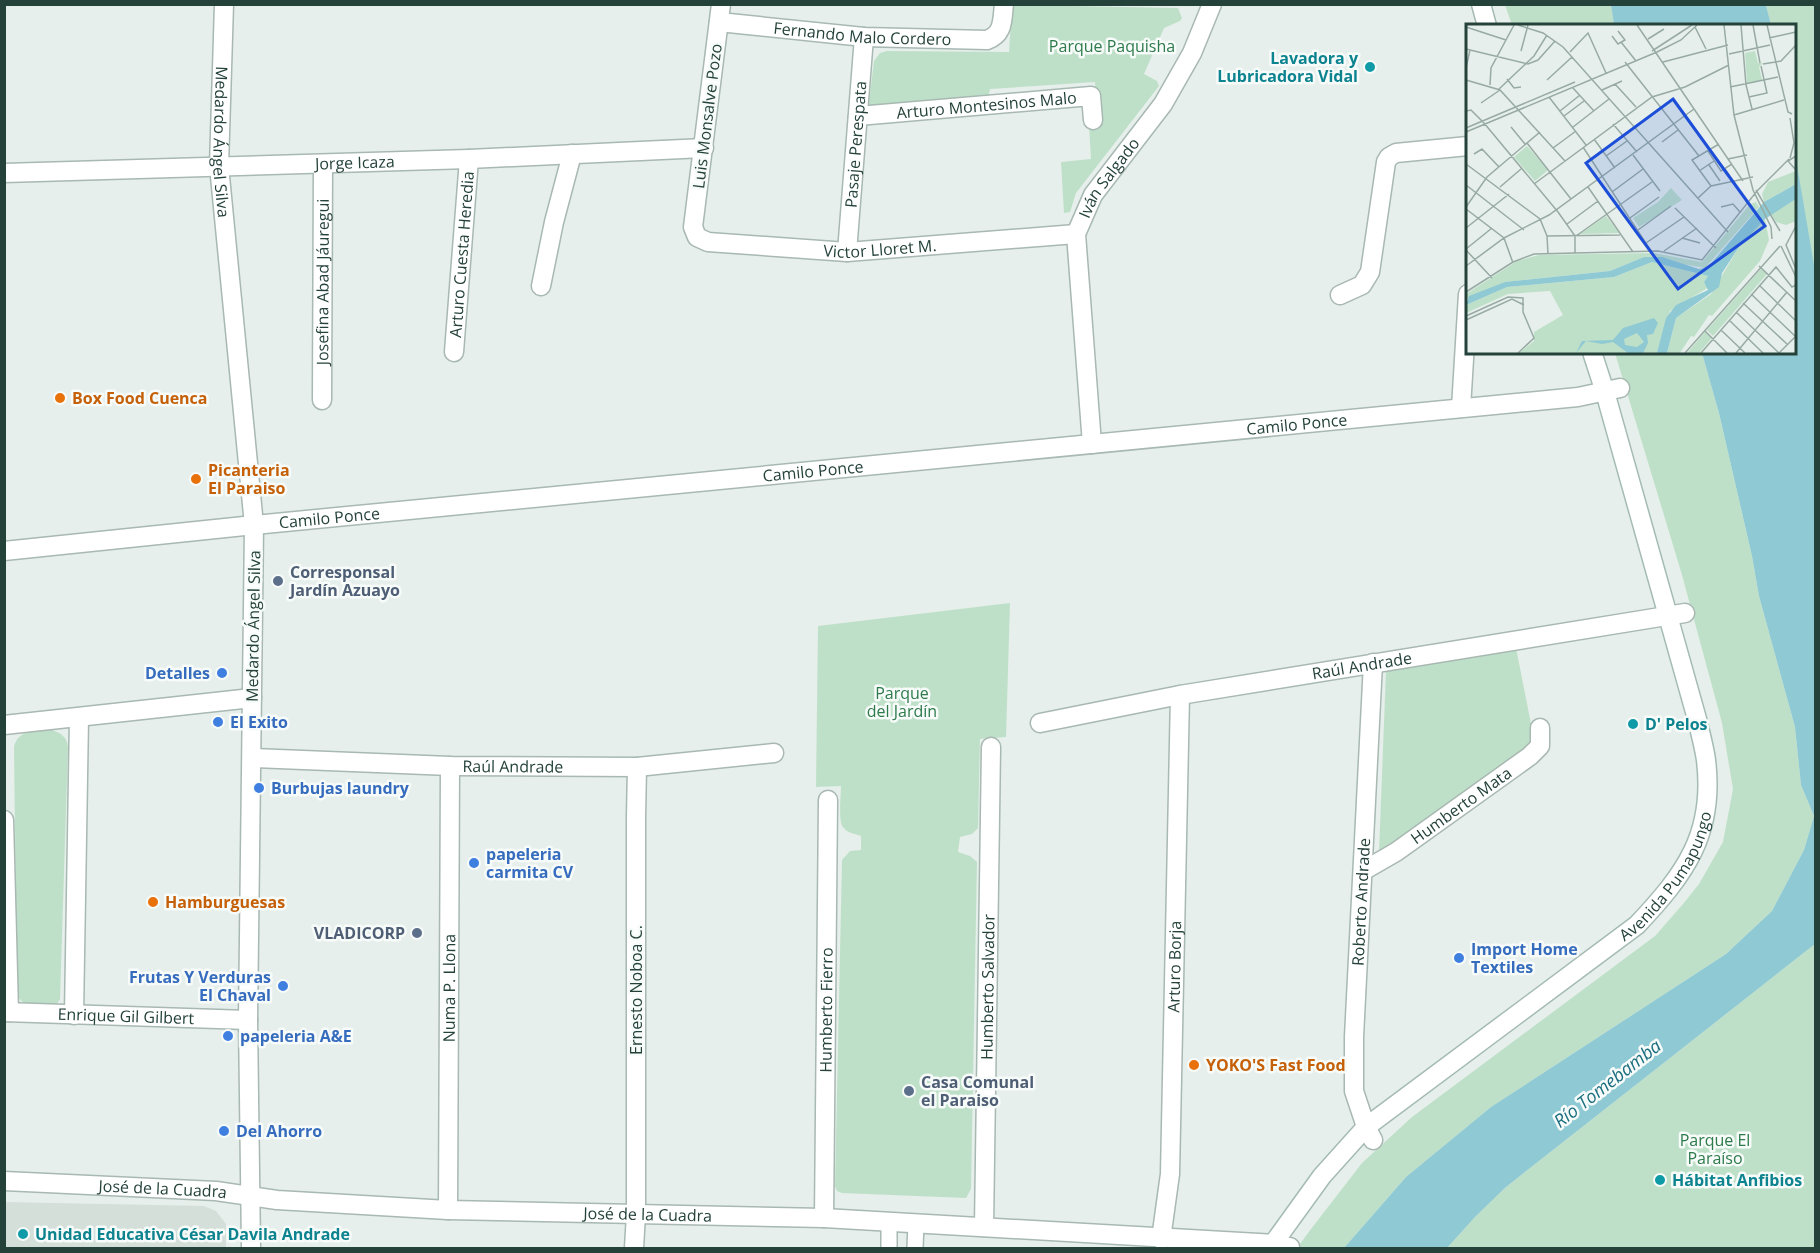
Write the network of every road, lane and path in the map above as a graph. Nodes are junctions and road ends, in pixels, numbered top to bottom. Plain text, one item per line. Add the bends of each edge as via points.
1 (224, 4) edge
2 (1004, 4) edge
3 (1212, 4) edge
4 (1481, 4) edge
5 (720, 14) edge
6 (1486, 24) edge
7 (864, 37) junction
8 (858, 116) junction
9 (1093, 120) dead end
10 (1466, 146) edge
11 (704, 148) junction
12 (572, 154) junction
13 (469, 159) junction
14 (322, 164) junction
15 (219, 166) junction
16 (4, 173) edge
17 (693, 226) joint
18 (1076, 234) junction
19 (847, 252) junction
20 (541, 286) dead end
21 (1340, 295) dead end
22 (1466, 313) edge
23 (454, 352) dead end
24 (1593, 354) edge
25 (1613, 390) junction
26 (322, 400) dead end
27 (1461, 408) junction
28 (1092, 444) junction
29 (254, 525) junction
30 (4, 551) edge
31 (1677, 614) junction
32 (1373, 663) junction
33 (1180, 695) junction
34 (252, 698) junction
35 (79, 718) junction
36 (1040, 723) dead end
37 (4, 725) edge
38 (1540, 728) dead end
39 (991, 747) dead end
40 (774, 753) dead end
41 (252, 759) junction
42 (450, 766) junction
43 (637, 767) junction
44 (828, 800) dead end
45 (4, 820) edge
46 (1363, 871) junction
47 (7, 1012) edge
48 (74, 1015) junction
49 (248, 1020) junction
50 (1369, 1133) junction
51 (4, 1181) edge
52 (251, 1197) junction
53 (448, 1210) junction
54 (636, 1214) junction
55 (824, 1218) junction
56 (889, 1222) junction
57 (916, 1223) junction
58 (984, 1227) junction
59 (1161, 1239) junction
60 (1278, 1246) edge
61 (251, 1248) edge
62 (634, 1248) edge
63 (889, 1248) edge
64 (915, 1248) edge

1 - 15 street, Medardo Ángel Silva
2 - 7 street, Fernando Malo Cordero via 1000,30 996,37 987,40
3 - 18 street, Iván Salgado via 1192,53 1163,104 1093,195
4 - 6 street
5 - 7 street, Fernando Malo Cordero
5 - 11 street, Luis Monsalve Pozo
7 - 8 street, Pasaje Perespata
8 - 9 street, Arturo Montesinos Malo via 1091,96
8 - 19 street, Pasaje Perespata
10 - 21 street via 1389,157 1370,272 1362,285
11 - 12 street, Jorge Icaza
11 - 17 street, Luis Monsalve Pozo
12 - 13 street, Jorge Icaza
12 - 20 street
13 - 14 street, Jorge Icaza
13 - 23 street, Arturo Cuesta Heredia
14 - 15 street, Jorge Icaza
14 - 26 street, Josefina Abad Jáuregui
15 - 16 street, Jorge Icaza
15 - 29 street, Medardo Ángel Silva
17 - 19 street, Victor Lloret M. via 697,237 708,242
18 - 19 street, Victor Lloret M.
18 - 28 street, Iván Salgado
22 - 27 street
24 - 25 street, Avenida Pumapungo
25 - 27 street, Camilo Ponce
25 - 31 street, Avenida Pumapungo
27 - 28 street, Camilo Ponce
28 - 29 street, Camilo Ponce
29 - 30 street, Camilo Ponce
29 - 34 street, Medardo Ángel Silva
31 - 32 street, Raúl Andrade
31 - 50 street, Avenida Pumapungo via 1706,760 1707,801 1689,862 1637,925
32 - 33 street, Raúl Andrade
32 - 46 street, Roberto Andrade
33 - 36 street, Raúl Andrade
33 - 59 street, Arturo Borja via 1170,1174
34 - 35 street
34 - 41 street, Medardo Ángel Silva
35 - 37 street
35 - 48 street
38 - 46 street, Humberto Mata via 1540,746 1530,756 1396,852
39 - 58 street, Humberto Salvador
40 - 43 street, Raúl Andrade
41 - 42 street, Raúl Andrade
41 - 49 street, Medardo Ángel Silva
42 - 43 street, Raúl Andrade
42 - 53 street, Numa P. Llona
43 - 54 street, Ernesto Noboa C.
44 - 55 street, Humberto Fierro
45 - 47 street
46 - 50 street, Roberto Andrade via 1354,1091
47 - 48 street, Enrique Gil Gilbert
48 - 49 street, Enrique Gil Gilbert
49 - 52 street, Medardo Ángel Silva
50 - 60 street, Avenida Pumapungo via 1322,1176
51 - 52 street, José de la Cuadra via 216,1191
52 - 53 street, José de la Cuadra
52 - 61 street, Medardo Ángel Silva
53 - 54 street, José de la Cuadra
54 - 55 street, José de la Cuadra
54 - 62 street, Ernesto Noboa C.
55 - 56 street, José de la Cuadra
56 - 57 street, José de la Cuadra
56 - 63 street
57 - 58 street, José de la Cuadra
57 - 64 street
58 - 59 street, José de la Cuadra
59 - 60 street, José de la Cuadra

